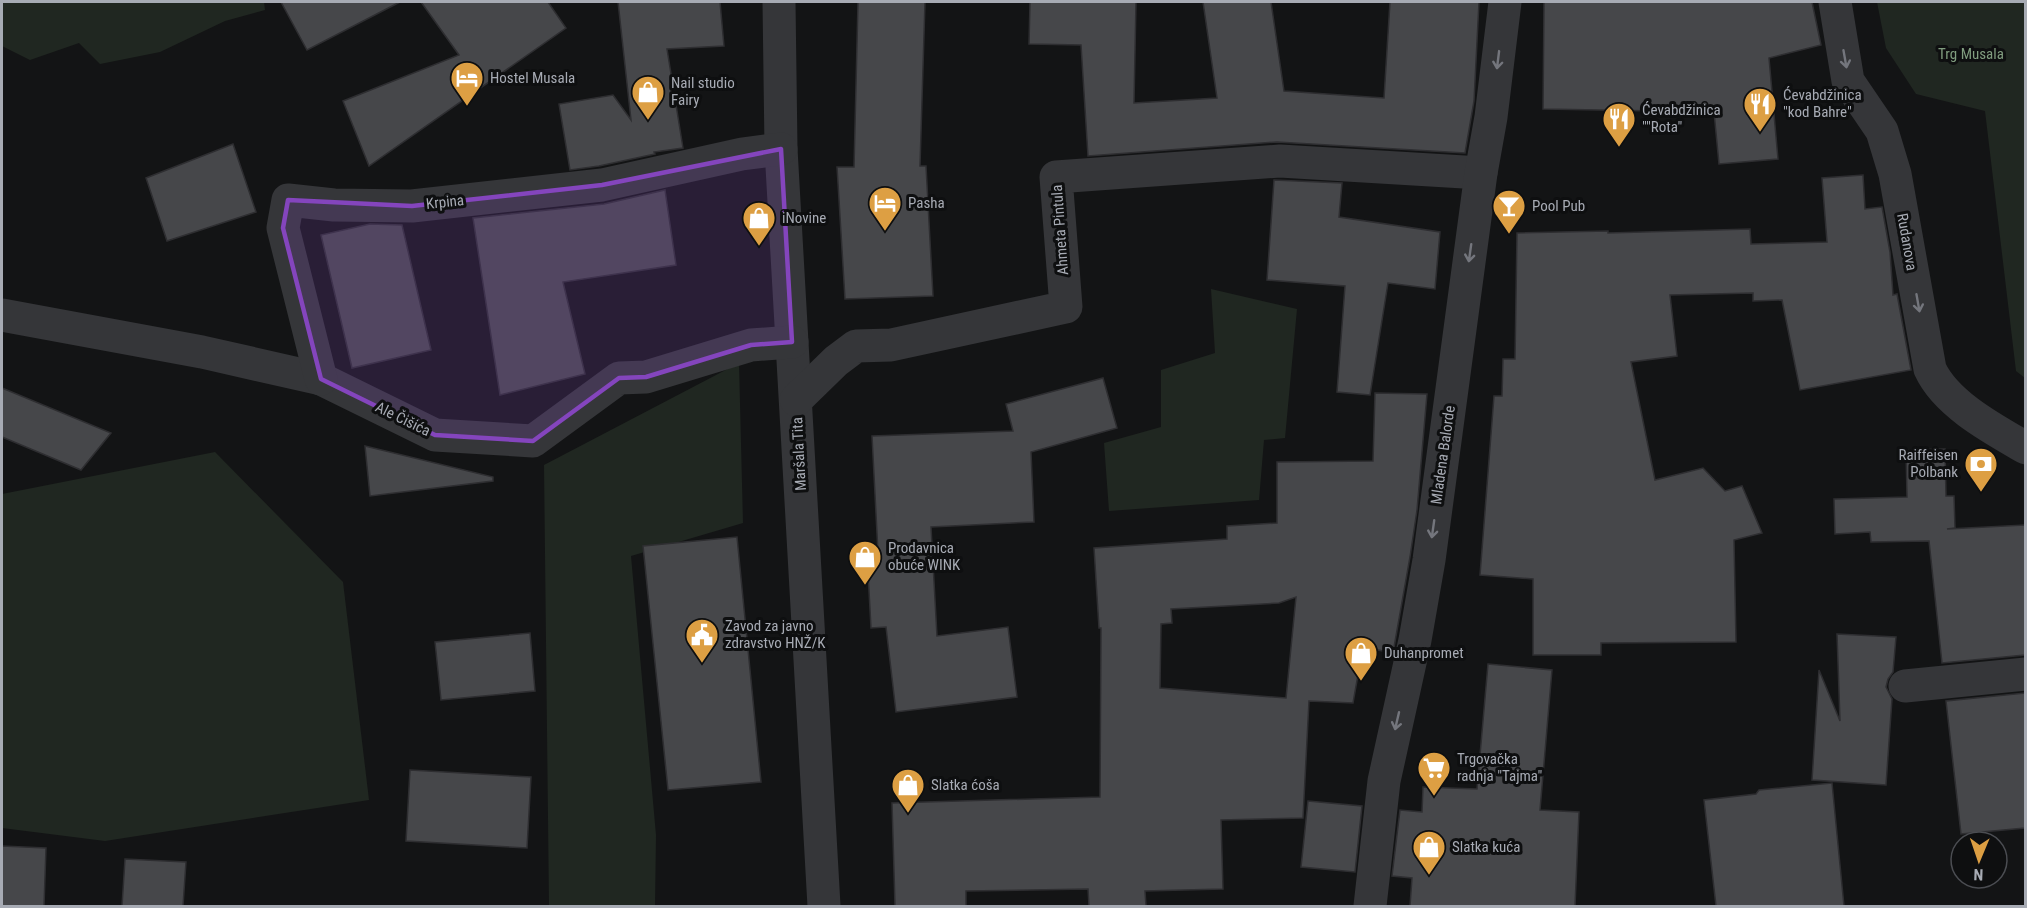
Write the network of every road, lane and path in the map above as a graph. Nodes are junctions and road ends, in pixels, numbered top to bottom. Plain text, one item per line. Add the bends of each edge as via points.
1 (779, 2) edge
2 (1505, 2) edge
3 (1835, 2) edge
4 (781, 149) junction
5 (1481, 173) junction
6 (2, 315) edge
7 (792, 342) junction
8 (321, 379) junction
9 (796, 400) junction
10 (2025, 448) edge
11 (2025, 674) edge
12 (1905, 686) dead end
13 (824, 906) edge
14 (1370, 906) edge

1 - 4 street, Maršala Tita
2 -> 5 street, Mladena Balorde
3 -> 10 street, Rudanova via 1848,81 1882,131 1895,174 1930,369 1937,384 1958,404
4 - 7 street, Maršala Tita
4 - 8 street, Krpina via 602,186 412,206 334,206 288,200 283,228
5 - 9 street, Ahmeta Pintula via 1280,161 1056,177 1066,307 891,345 856,346
5 -> 14 street, Mladena Balorde via 1429,560 1384,781
6 - 8 street, Ale Čišića via 202,352
7 - 8 street, Ale Čišića via 752,345 646,377 619,378 533,441 435,435
7 - 9 street, Maršala Tita
9 - 13 street, Maršala Tita
11 - 12 street

